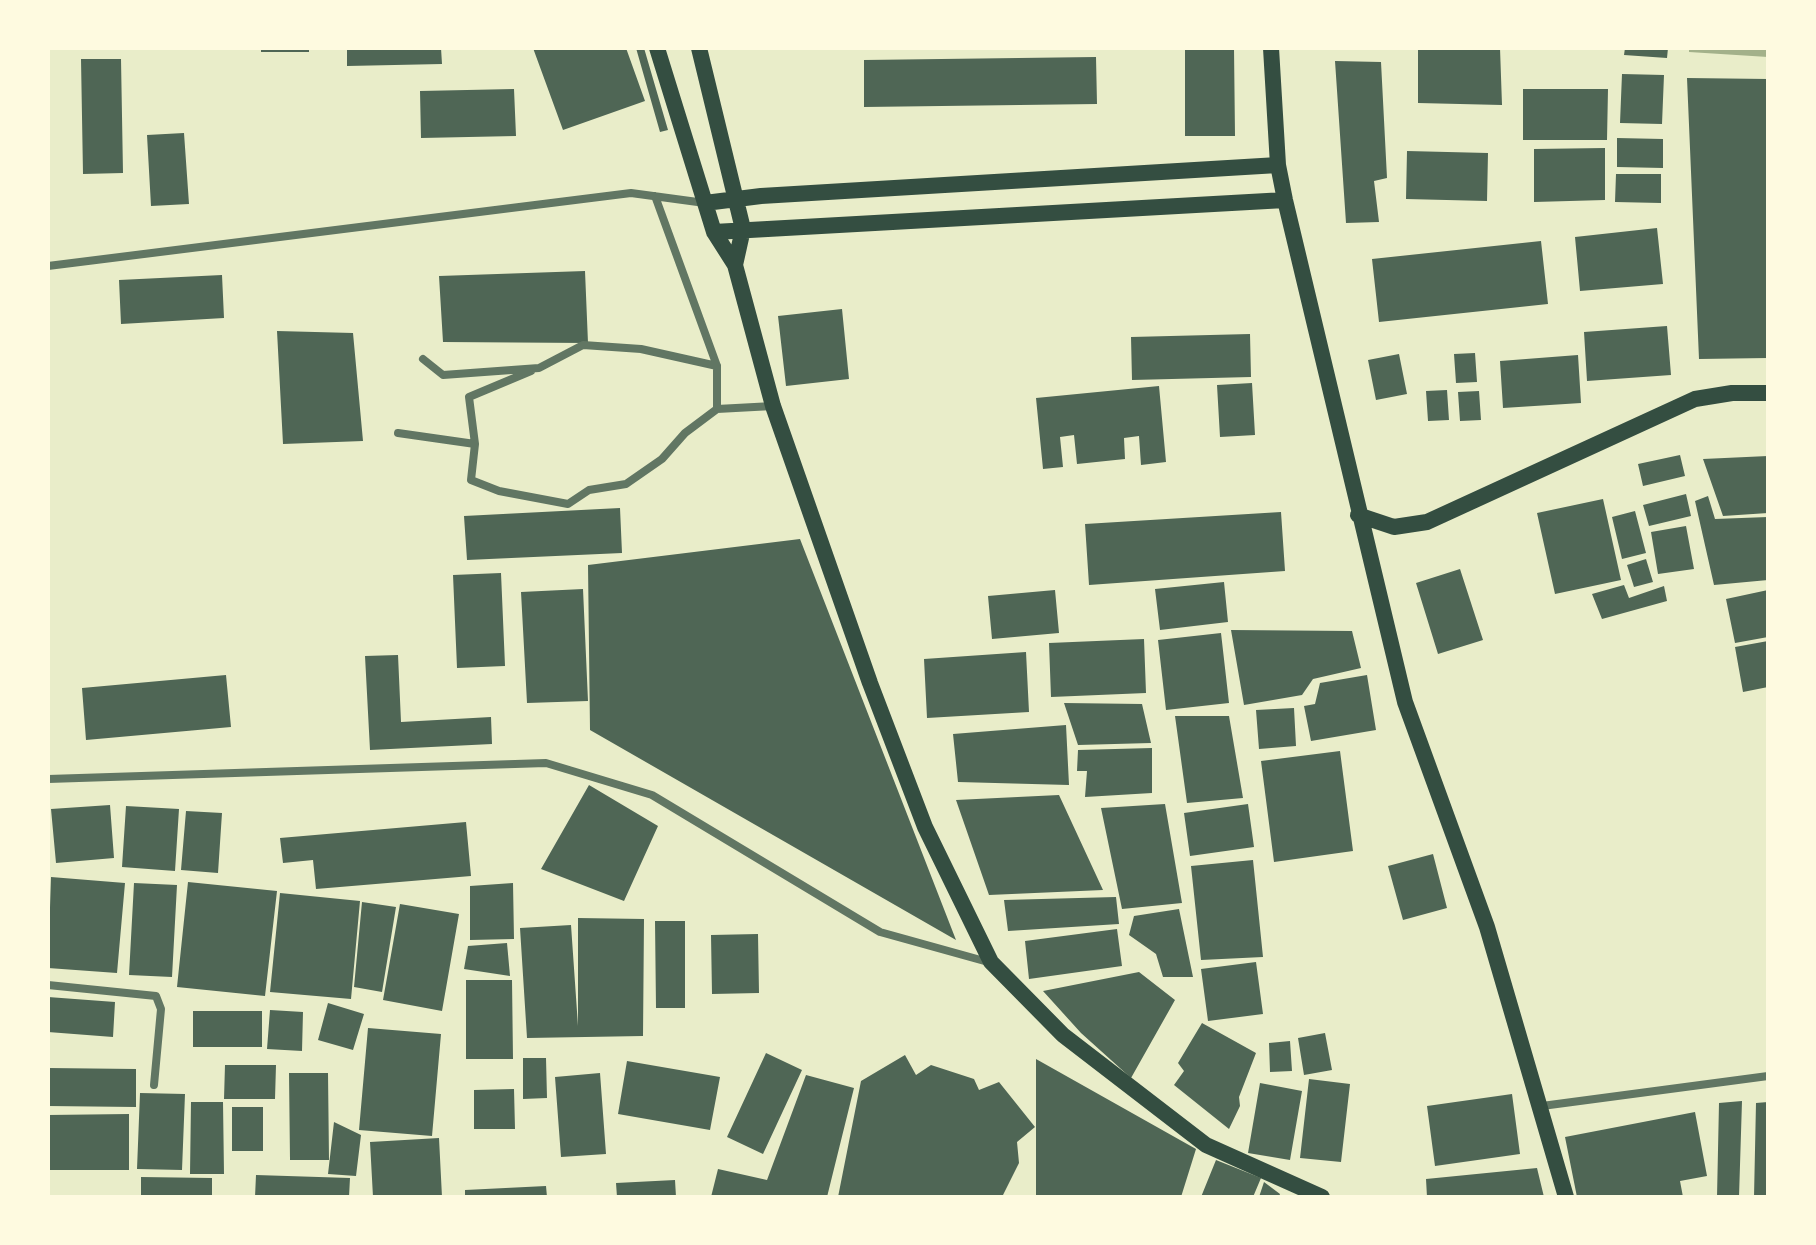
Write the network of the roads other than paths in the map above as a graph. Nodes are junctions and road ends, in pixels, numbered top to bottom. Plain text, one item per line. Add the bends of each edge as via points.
1 (657, 48) edge
2 (699, 48) edge
3 (1271, 48) edge
4 (1278, 165) junction
5 (655, 196) junction
6 (737, 199) junction
7 (1285, 200) junction
8 (705, 203) junction
9 (743, 229) junction
10 (714, 232) junction
11 (735, 265) junction
12 (48, 266) edge
13 (423, 359) dead end
14 (717, 366) junction
15 (539, 368) junction
16 (1768, 393) edge
17 (773, 406) junction
18 (717, 409) junction
19 (398, 433) dead end
20 (475, 444) junction
21 (1358, 515) junction
22 (48, 779) edge
23 (991, 962) junction
24 (48, 985) edge
25 (1768, 1076) edge
26 (154, 1085) dead end
27 (1542, 1106) junction
28 (1322, 1197) edge
29 (1566, 1197) edge

1 - 8 main road
2 - 6 main road
3 - 4 main road
4 - 6 main road
4 - 7 main road
5 - 8 street
5 - 12 street via 631,193
5 - 14 street
6 - 8 main road
6 - 9 main road
7 - 9 main road
7 - 21 main road
8 - 10 main road
9 - 10 main road
9 - 11 main road
10 - 11 main road
11 - 17 main road
13 - 15 street via 443,375
14 - 15 street via 641,349 583,345
14 - 18 street
15 - 20 street via 469,397
16 - 21 main road via 1695,399 1427,522 1394,527
17 - 18 street
17 - 23 main road via 925,827
18 - 20 street via 626,484 589,490 568,504 471,480
19 - 20 street
21 - 27 main road via 1405,702 1487,927
22 - 23 street via 546,763 652,795 880,932
23 - 28 main road via 1063,1035 1206,1145
24 - 26 street via 156,996 161,1009
25 - 27 street
27 - 29 main road

